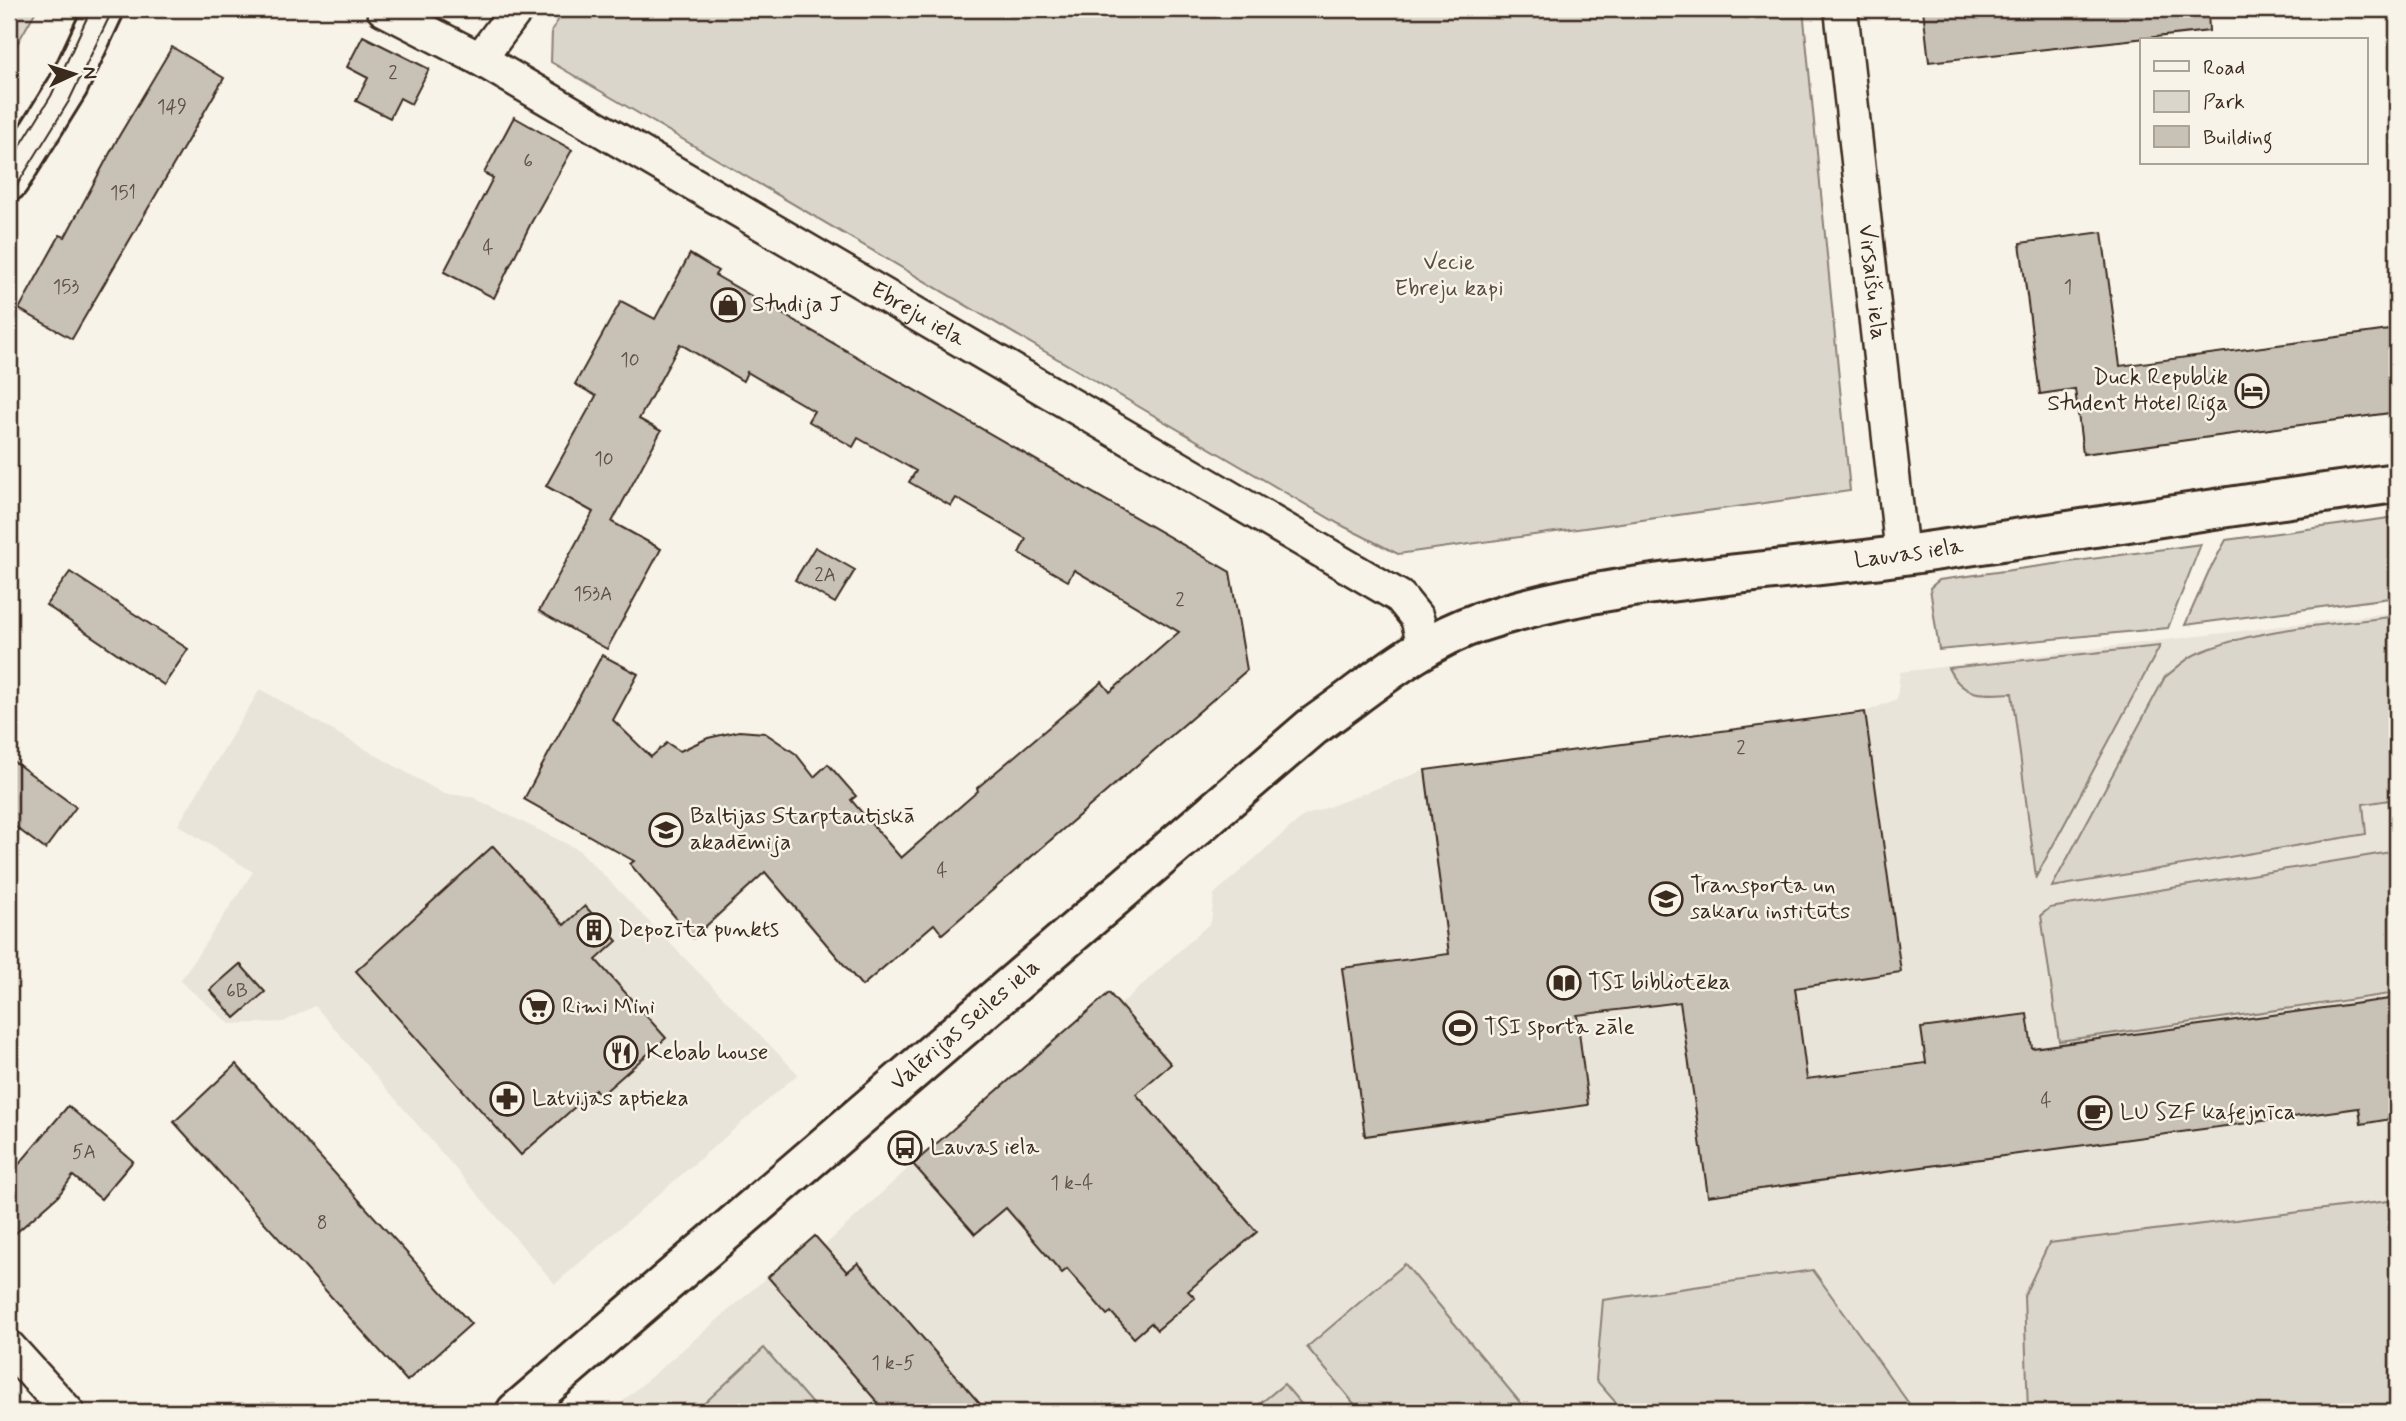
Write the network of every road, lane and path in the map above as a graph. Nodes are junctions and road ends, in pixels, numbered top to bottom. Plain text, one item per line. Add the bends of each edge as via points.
1 (104, 9) edge
2 (383, 9) edge
3 (517, 9) edge
4 (1841, 9) edge
5 (480, 59) junction
6 (9, 181) edge
7 (2397, 483) edge
8 (1902, 555) junction
9 (1425, 649) junction
10 (9, 1347) edge
11 (68, 1412) edge
12 (516, 1412) edge

1 - 6 street via 68,86
2 - 5 street, Ebreju iela
3 - 5 street
4 - 8 street, Virsaišu iela
5 - 9 street, Ebreju iela via 1400,597 1417,618
7 - 8 street, Lauvas iela
8 - 9 street, Lauvas iela via 1720,574 1601,593 1477,623
9 - 12 street, Valērijas Seiles iela via 1312,727
10 - 11 street

